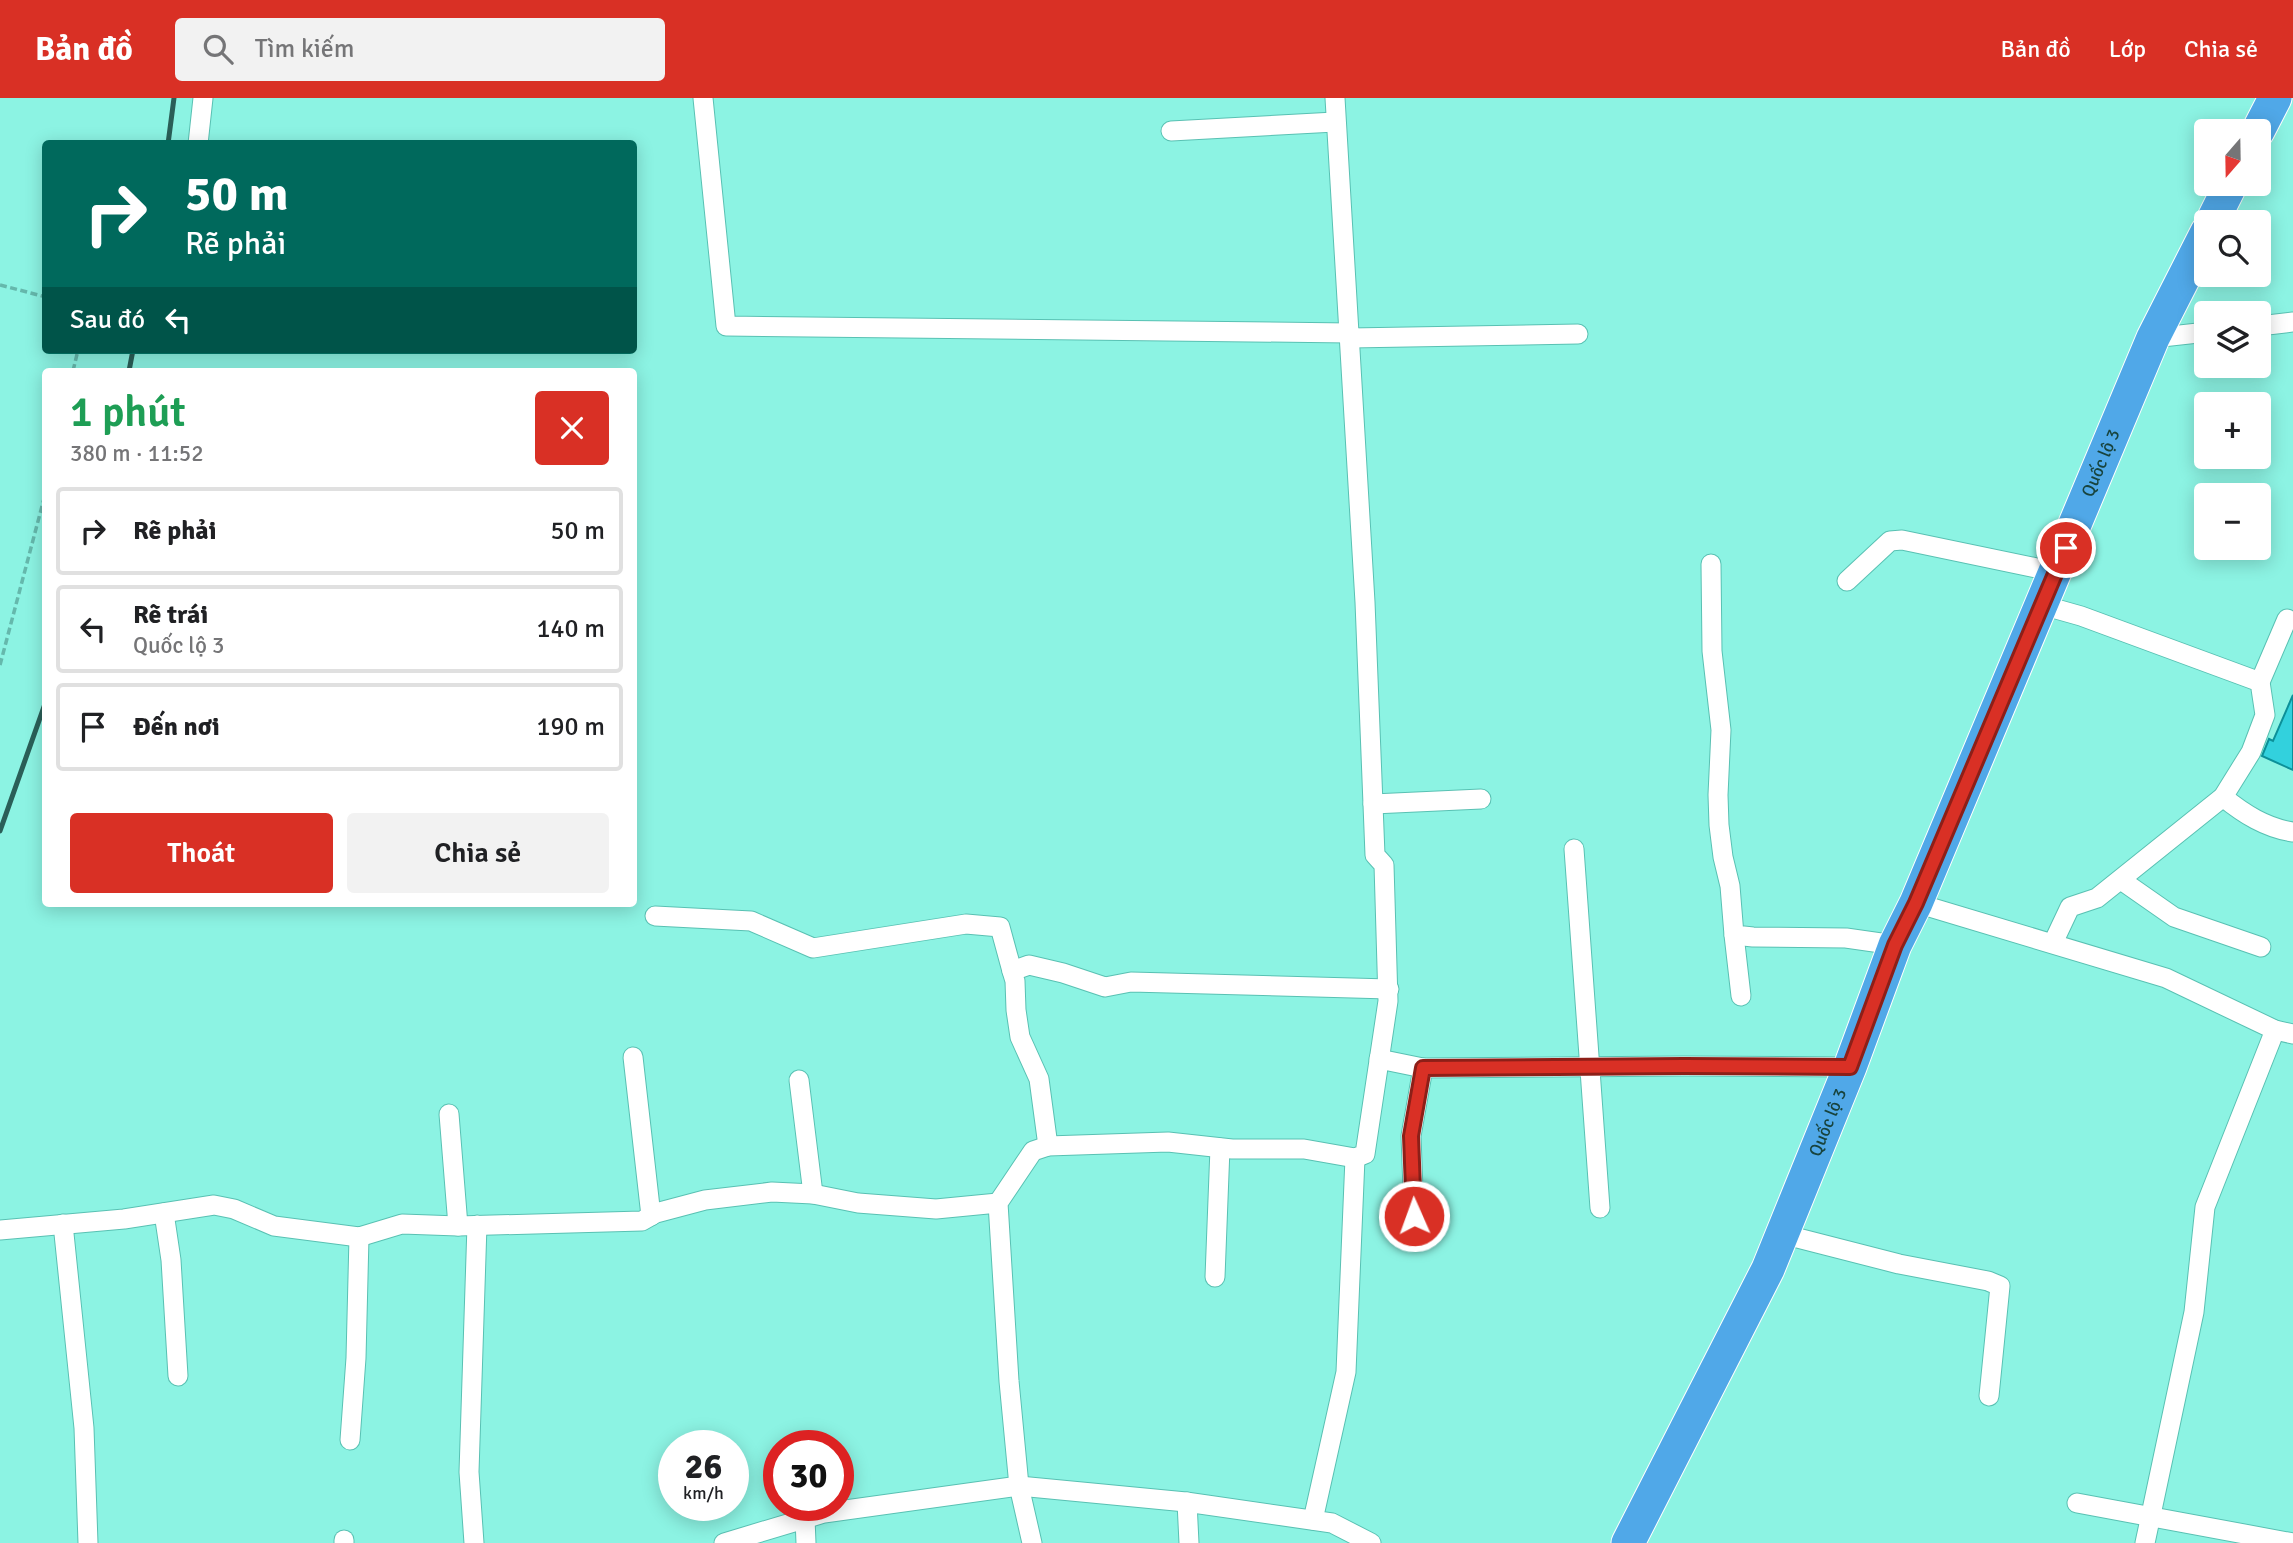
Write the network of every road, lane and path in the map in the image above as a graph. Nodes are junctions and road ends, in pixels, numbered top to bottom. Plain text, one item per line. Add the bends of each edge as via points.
1 (203, 98) edge
2 (704, 98) edge
3 (1335, 98) edge
4 (2275, 98) edge
5 (2264, 119) edge
6 (1335, 122) junction
7 (1171, 131) dead end
8 (198, 140) edge
9 (2194, 258) edge
10 (0, 285) edge
11 (42, 296) edge
12 (2293, 322) edge
13 (2271, 325) edge
14 (2194, 333) edge
15 (1578, 334) dead end
16 (1350, 336) junction
17 (2153, 338) junction
18 (42, 506) edge
19 (1711, 564) dead end
20 (2056, 572) junction
21 (1847, 581) dead end
22 (2042, 605) junction
23 (2287, 619) dead end
24 (0, 665) edge
25 (2260, 682) junction
26 (2223, 797) junction
27 (1480, 799) dead end
28 (1373, 804) junction
29 (2293, 832) edge
30 (1574, 849) dead end
31 (2121, 880) junction
32 (1916, 903) junction
33 (655, 916) dead end
34 (1734, 934) junction
35 (2053, 943) junction
36 (1895, 945) junction
37 (2261, 947) dead end
38 (1013, 971) junction
39 (1389, 989) junction
40 (1741, 996) dead end
41 (2284, 1032) edge
42 (633, 1057) dead end
43 (1379, 1059) junction
44 (1589, 1067) junction
45 (1850, 1067) junction
46 (1423, 1068) junction
47 (799, 1080) dead end
48 (449, 1114) dead end
49 (1048, 1146) junction
50 (1220, 1147) junction
51 (1355, 1158) junction
52 (813, 1194) junction
53 (998, 1203) junction
54 (1600, 1208) dead end
55 (163, 1213) junction
56 (651, 1216) junction
57 (64, 1224) junction
58 (467, 1225) junction
59 (0, 1230) edge
60 (1427, 1234) dead end
61 (1782, 1234) junction
62 (359, 1237) junction
63 (1215, 1277) dead end
64 (178, 1376) dead end
65 (1989, 1396) dead end
66 (350, 1440) dead end
67 (1019, 1486) junction
68 (1187, 1502) junction
69 (2077, 1503) dead end
70 (854, 1509) edge
71 (2152, 1517) junction
72 (1312, 1520) junction
73 (796, 1521) edge
74 (806, 1521) edge
75 (1634, 1542) edge
76 (88, 1543) edge
77 (474, 1543) edge
78 (724, 1543) edge
79 (806, 1543) edge
80 (1032, 1543) edge
81 (1189, 1543) edge
82 (1371, 1543) edge
83 (2145, 1543) edge
84 (2293, 1543) edge

1 - 8 street
2 - 16 street via 726,326
3 - 6 street
4 - 5 highway
6 - 7 street
6 - 16 street
9 - 17 highway, Quốc lộ 3
10 - 11 path
12 - 13 street
14 - 17 street
15 - 16 street
16 - 28 street
17 - 20 highway, Quốc lộ 3
18 - 24 path
19 - 34 street via 1712,651 1721,730 1719,825
20 - 21 street via 1902,540 1890,541
20 - 22 highway, Quốc lộ 3
22 - 25 street
22 - 32 highway, Quốc lộ 3
23 - 25 street
25 - 26 street via 2265,715 2251,752
26 - 29 street via 2278,830
26 - 31 street
27 - 28 street
28 - 39 street via 1375,855 1384,865
30 - 44 street
31 - 35 street via 2097,898 2070,907
31 - 37 street via 2174,917
32 - 35 street
32 - 36 highway, Quốc lộ 3
33 - 38 street via 751,921 814,948 966,924 1000,927
34 - 36 street via 1846,938
34 - 40 street
35 - 41 street via 2166,978
36 - 45 highway, Quốc lộ 3
38 - 39 street via 1029,965 1105,986 1131,982
38 - 49 street via 1020,1037 1039,1079
39 - 43 street
41 - 71 street via 2205,1207 2194,1312
42 - 56 street
43 - 46 street
43 - 51 street via 1364,1154
44 - 45 street
44 - 46 street
44 - 54 street
45 - 61 highway, Quốc lộ 3
46 - 60 street via 1411,1136 1414,1216
47 - 52 street
48 - 58 street
49 - 50 street via 1168,1142
49 - 53 street via 1033,1151
50 - 51 street via 1304,1149
50 - 63 street
51 - 72 street via 1346,1372
52 - 53 street via 936,1209
52 - 56 street via 772,1192 705,1200
53 - 67 street
55 - 57 street
55 - 62 street via 214,1205 274,1226
55 - 64 street via 171,1260
56 - 58 street via 642,1221
57 - 59 street
57 - 76 street via 83,1428
58 - 62 street via 401,1224
58 - 77 street
61 - 65 street via 2000,1286
61 - 75 highway, Quốc lộ 3
62 - 66 street
67 - 68 street
67 - 70 street
67 - 80 street
68 - 72 street
68 - 81 street
69 - 71 street
71 - 83 street
71 - 84 street
72 - 82 street via 1332,1522
73 - 78 street
74 - 79 street

